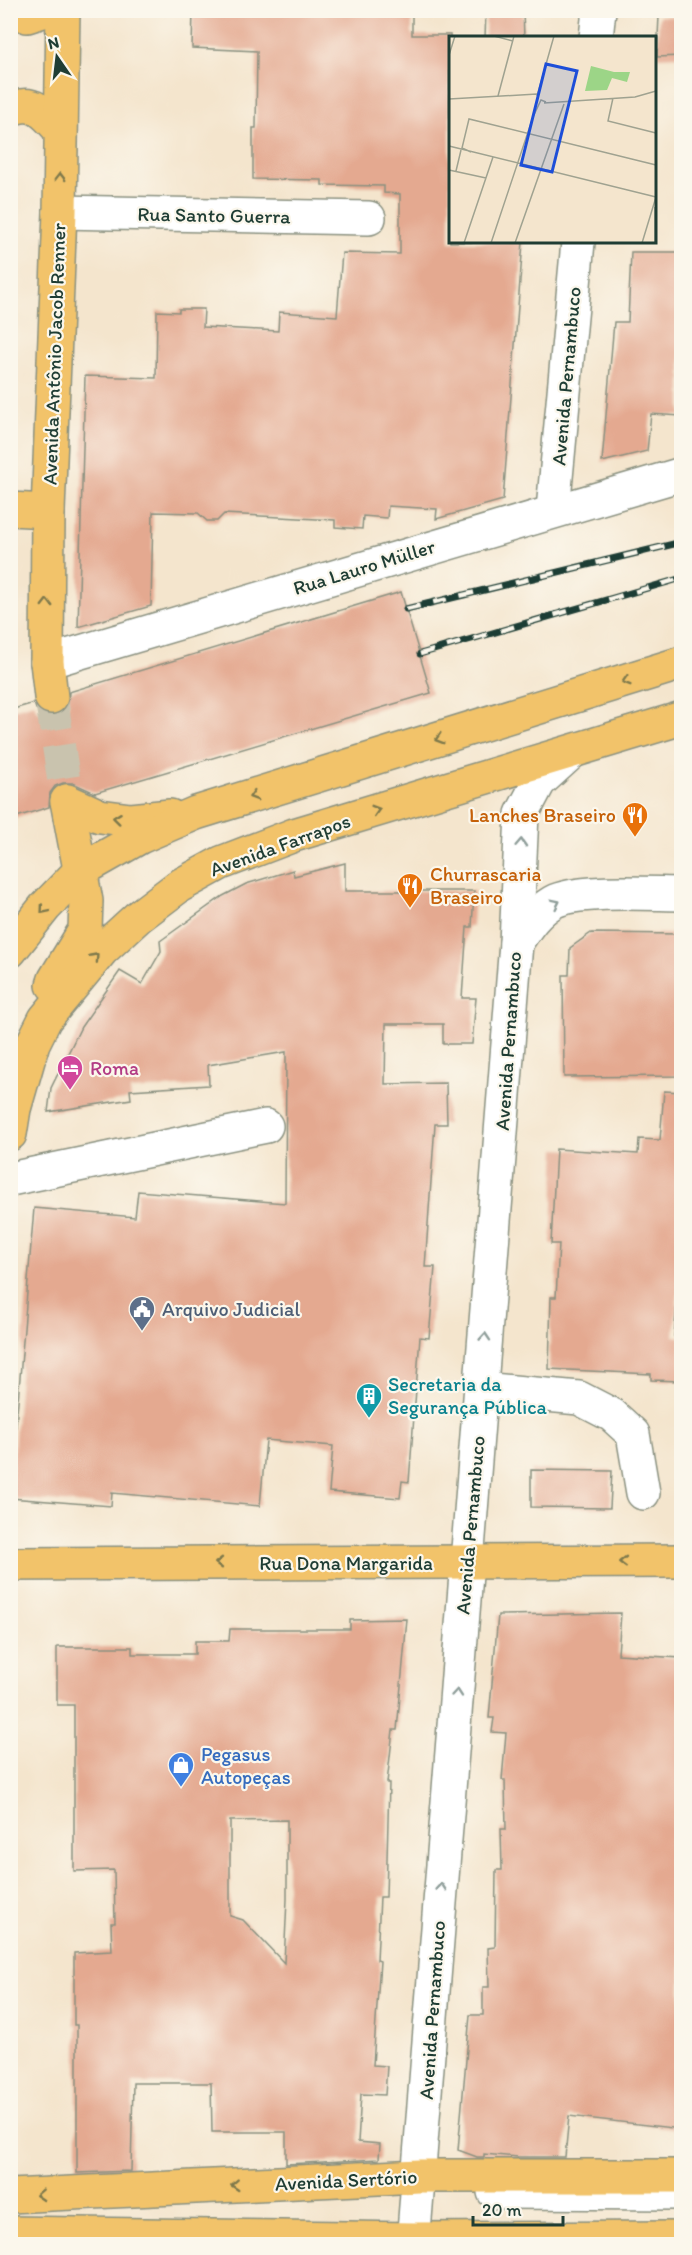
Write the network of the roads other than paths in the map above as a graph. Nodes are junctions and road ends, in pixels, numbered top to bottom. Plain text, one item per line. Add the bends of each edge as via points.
1 (11, 10) edge
2 (46, 10) edge
3 (63, 10) edge
4 (599, 10) edge
5 (596, 36) edge
6 (10, 110) edge
7 (60, 130) junction
8 (60, 212) junction
9 (369, 218) dead end
10 (578, 243) edge
11 (681, 474) edge
12 (10, 509) edge
13 (553, 510) junction
14 (48, 512) junction
15 (47, 662) junction
16 (681, 663) edge
17 (51, 696) tunnel mouth
18 (681, 718) edge
19 (572, 752) junction
20 (196, 813) junction
21 (80, 871) junction
22 (681, 894) edge
23 (516, 943) junction
24 (10, 951) edge
25 (45, 1019) junction
26 (266, 1126) dead end
27 (10, 1134) edge
28 (10, 1179) edge
29 (481, 1389) junction
30 (643, 1493) dead end
31 (681, 1561) edge
32 (467, 1563) junction
33 (10, 1564) edge
34 (419, 2176) junction
35 (681, 2176) edge
36 (681, 2193) edge
37 (10, 2196) edge
38 (10, 2221) edge
39 (681, 2224) edge
40 (10, 2233) edge
41 (414, 2236) edge
42 (681, 2238) edge

1 - 2 main road via 27,16
3 - 7 main road, Avenida Antônio Jacob Renner
4 - 5 street
6 - 7 main road via 19,105 36,107
8 -> 7 main road, Avenida Antônio Jacob Renner
8 - 9 street, Rua Santo Guerra
8 - 14 main road, Avenida Antônio Jacob Renner
10 - 13 street, Avenida Pernambuco
11 - 13 street, Rua Lauro Müller
12 - 14 main road
13 - 15 street, Rua Lauro Müller
15 -> 14 main road, Avenida Antônio Jacob Renner
15 - 17 main road, Avenida Antônio Jacob Renner
16 -> 20 main road
18 - 19 main road, Avenida Farrapos
23 -> 19 street, Avenida Pernambuco via 522,814 539,782
25 -> 19 main road, Avenida Farrapos via 102,950 138,917 179,886 221,863 294,835
20 - 21 main road via 140,837
20 -> 21 main road via 131,820 100,816 67,801
21 -> 24 main road
21 - 25 main road via 86,901 85,930 55,979
23 -> 22 street via 533,918 553,902 577,894
29 -> 23 street, Avenida Pernambuco
25 - 27 main road, Avenida Farrapos via 33,1043
26 - 28 street
29 - 30 street via 579,1398 612,1415 633,1434
29 - 32 street, Avenida Pernambuco
31 -> 32 main road, Rua Dona Margarida
32 -> 33 main road, Rua Dona Margarida
34 -> 32 street, Avenida Pernambuco
34 - 35 main road, Avenida Sertório
34 - 36 street via 494,2192
34 -> 37 main road, Avenida Sertório
34 - 41 street, Avenida Pernambuco
38 - 41 street via 40,2217
39 - 41 street
40 - 41 main road
41 - 42 main road

